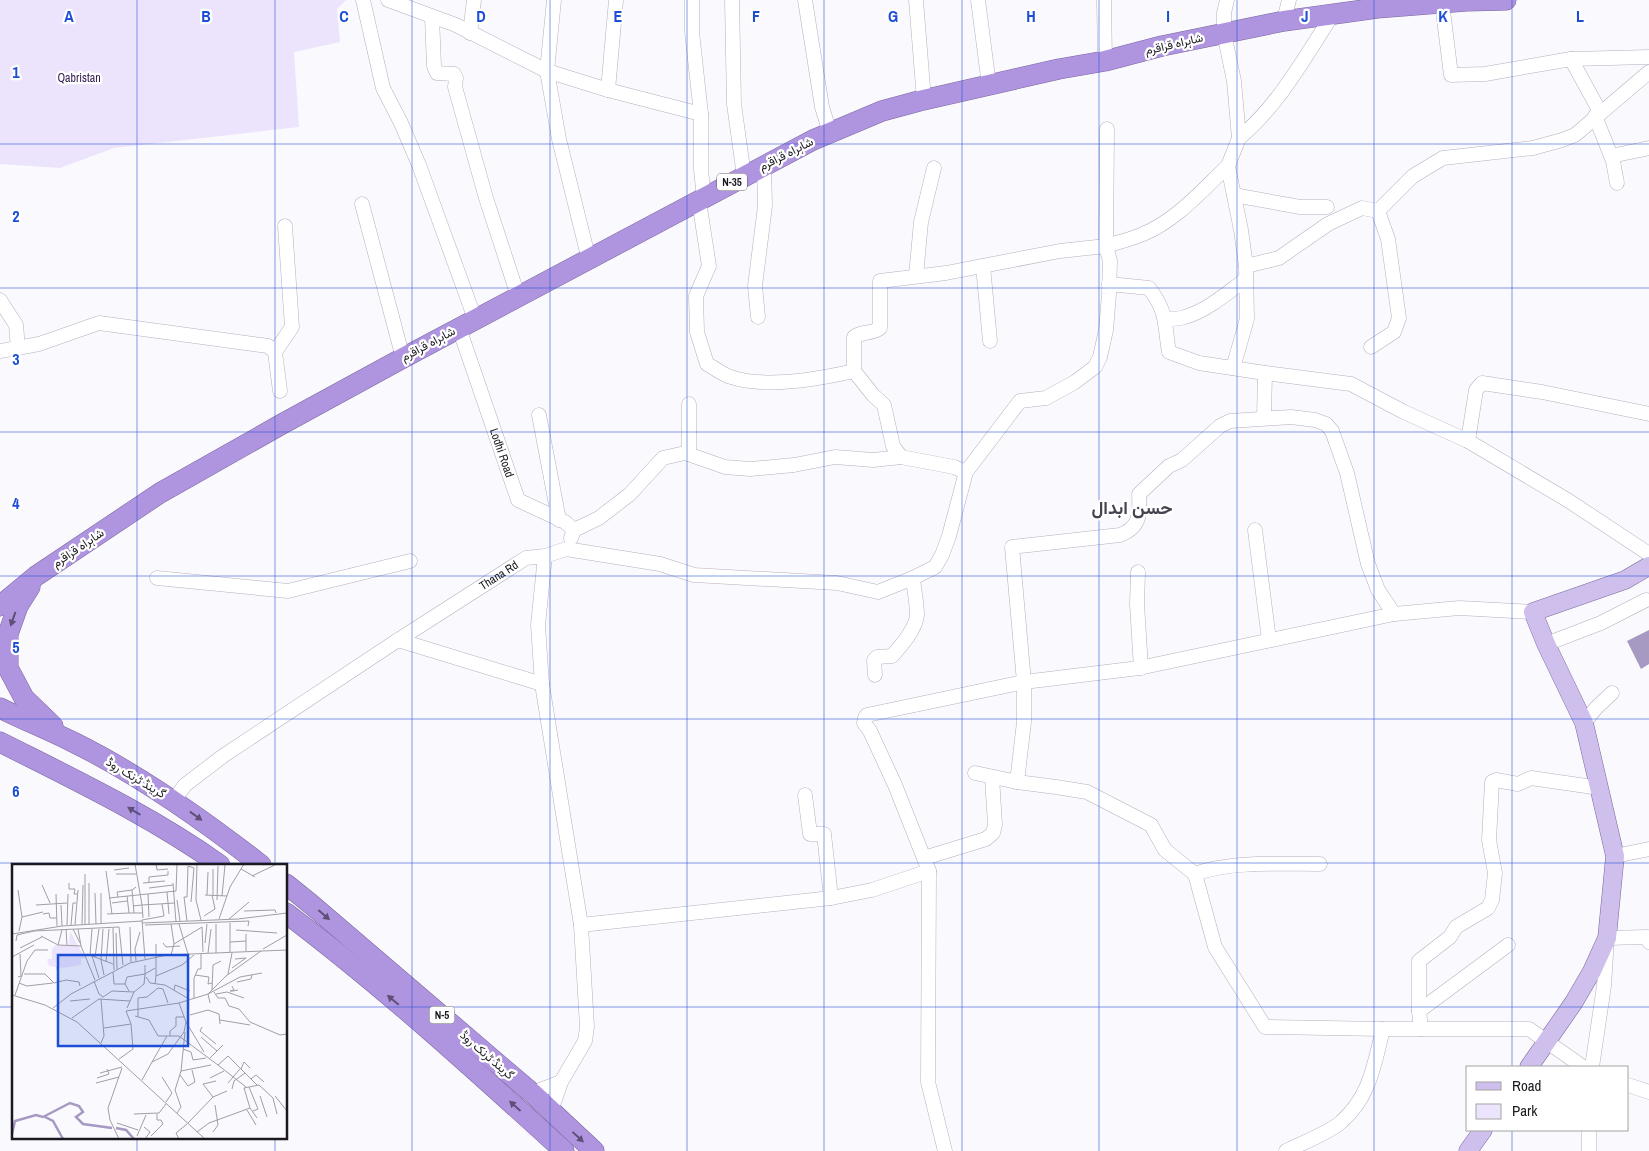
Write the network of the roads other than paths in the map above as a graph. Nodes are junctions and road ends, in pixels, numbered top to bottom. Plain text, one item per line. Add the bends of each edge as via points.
1 (363, 0) edge
2 (388, 0) edge
3 (474, 0) edge
4 (554, 0) edge
5 (616, 0) edge
6 (692, 0) edge
7 (732, 0) edge
8 (805, 0) edge
9 (916, 0) edge
10 (978, 0) edge
11 (1104, 0) edge
12 (1227, 0) edge
13 (1289, 0) edge
14 (1506, 0) edge
15 (1432, 2) edge
16 (405, 3) edge
17 (1333, 14) junction
18 (432, 17) junction
19 (1284, 21) junction
20 (470, 33) junction
21 (1224, 33) junction
22 (1649, 57) edge
23 (1571, 59) junction
24 (1105, 61) junction
25 (547, 71) junction
26 (1649, 72) edge
27 (989, 85) junction
28 (608, 90) junction
29 (924, 100) junction
30 (701, 114) junction
31 (1598, 114) junction
32 (1107, 129) dead end
33 (830, 133) junction
34 (1239, 138) junction
35 (1649, 148) edge
36 (1611, 156) junction
37 (764, 166) junction
38 (1228, 166) junction
39 (934, 168) dead end
40 (744, 176) junction
41 (1617, 183) dead end
42 (1234, 195) junction
43 (702, 199) junction
44 (362, 204) dead end
45 (1327, 207) dead end
46 (1378, 211) junction
47 (285, 226) dead end
48 (1106, 246) junction
49 (589, 260) junction
50 (983, 266) junction
51 (1246, 272) junction
52 (916, 276) junction
53 (1109, 284) junction
54 (518, 296) junction
55 (0, 300) edge
56 (758, 317) dead end
57 (1166, 319) junction
58 (467, 324) junction
59 (990, 341) dead end
60 (1371, 347) dead end
61 (18, 348) junction
62 (0, 351) edge
63 (275, 352) junction
64 (404, 358) junction
65 (1233, 368) junction
66 (854, 371) junction
67 (1265, 374) junction
68 (280, 391) dead end
69 (689, 404) dead end
70 (1649, 414) edge
71 (540, 415) dead end
72 (1264, 418) junction
73 (1468, 441) junction
74 (689, 454) junction
75 (901, 457) junction
76 (966, 472) junction
77 (559, 520) junction
78 (574, 530) junction
79 (1255, 530) dead end
80 (566, 549) junction
81 (1649, 554) edge
82 (545, 556) junction
83 (410, 561) dead end
84 (1649, 566) edge
85 (1138, 572) dead end
86 (36, 576) junction
87 (158, 578) dead end
88 (913, 578) junction
89 (0, 594) edge
90 (1646, 600) dead end
91 (0, 606) edge
92 (1533, 612) junction
93 (1394, 614) junction
94 (398, 640) junction
95 (1270, 640) junction
96 (1546, 644) junction
97 (1141, 668) junction
98 (875, 675) dead end
99 (1024, 682) junction
100 (542, 684) junction
101 (1612, 693) dead end
102 (0, 708) edge
103 (1584, 723) junction
104 (0, 742) edge
105 (74, 742) junction
106 (976, 773) dead end
107 (992, 776) junction
108 (1017, 782) junction
109 (1600, 788) junction
110 (805, 795) dead end
111 (174, 800) junction
112 (1649, 849) edge
113 (1615, 856) junction
114 (924, 858) junction
115 (219, 864) edge
116 (260, 864) edge
117 (1320, 864) dead end
118 (929, 871) junction
119 (1195, 874) junction
120 (288, 886) edge
121 (831, 898) junction
122 (288, 914) edge
123 (581, 925) junction
124 (1607, 938) junction
125 (1649, 942) edge
126 (1508, 945) dead end
127 (1419, 1011) junction
128 (1383, 1029) junction
129 (1421, 1029) junction
130 (1547, 1042) junction
131 (1530, 1066) edge
132 (1582, 1066) edge
133 (1592, 1066) edge
134 (561, 1082) junction
135 (1629, 1085) edge
136 (1649, 1092) edge
137 (532, 1093) junction
138 (551, 1112) junction
139 (1482, 1131) edge
140 (1589, 1131) edge
141 (564, 1151) edge
142 (594, 1151) edge
143 (946, 1151) edge
144 (1286, 1151) edge
145 (1468, 1151) edge
146 (1589, 1151) edge

1 - 58 street, Lodhi Road via 382,88 419,165
2 - 16 street
3 - 20 street
4 - 25 street
5 - 28 street
6 - 30 street via 692,32
7 - 40 street via 734,104
8 - 33 street via 822,107
9 - 29 street
10 - 27 street
11 - 24 street
12 - 21 street
13 - 19 street
14 - 15 highway, شاہراہ قراقرم / N-35
15 - 17 highway, شاہراہ قراقرم / N-35
15 - 23 street via 1451,75 1485,74
16 - 18 street
17 - 19 highway, شاہراہ قراقرم / N-35
17 - 34 street via 1256,124
18 - 20 street
18 - 54 street via 434,66 437,72 454,74 456,78 455,87 486,198
19 - 21 highway, شاہراہ قراقرم / N-35
20 - 25 street
21 - 24 highway, شاہراہ قراقرم / N-35
21 - 34 street via 1234,81
22 - 23 street
23 - 31 street
24 - 27 highway, شاہراہ قراقرم / N-35
25 - 28 street
25 - 49 street via 559,139
26 - 31 street
27 - 29 highway, شاہراہ قراقرم / N-35
28 - 30 street
29 - 33 highway, شاہراہ قراقرم / N-35 via 882,111
30 - 43 street
31 - 36 street
31 - 46 street via 1575,135 1548,144 1443,158 1413,176
32 - 48 street
33 - 37 highway, شاہراہ قراقرم / N-35
34 - 38 street
35 - 36 street
36 - 41 street
37 - 40 highway, شاہراہ قراقرم / N-35
37 - 56 street via 765,206 755,286
38 - 42 street
38 - 48 street via 1170,218 1144,233
39 - 52 street via 920,222
40 - 43 highway, شاہراہ قراقرم / N-35
42 - 45 street via 1300,207
42 - 51 street
43 - 49 highway, شاہراہ قراقرم / N-35
43 - 66 street via 709,266 696,296 697,332 707,364 730,377 769,382
44 - 64 street
46 - 51 street via 1362,208 1328,224 1279,258
46 - 60 street via 1388,239 1399,318 1394,332
47 - 63 street via 292,327
48 - 50 street via 1060,250
48 - 53 street via 1110,261
49 - 54 highway, شاہراہ قراقرم / N-35
50 - 52 street
50 - 59 street
51 - 57 street via 1218,301 1184,318
51 - 65 street via 1247,319
52 - 66 street via 880,281 880,328 854,337
53 - 57 street via 1149,288 1160,302
53 - 76 street via 1106,330 1096,367 1046,398 1020,401
54 - 58 highway, شاہراہ قراقرم / N-35
55 - 61 street via 16,325
57 - 65 street via 1169,352 1199,363
58 - 64 highway, شاہراہ قراقرم / N-35
58 - 77 street, Lodhi Road via 518,500
61 - 62 street
61 - 63 street via 99,323 268,346
63 - 68 street
64 - 86 highway, شاہراہ قراقرم / N-35 via 160,493
65 - 67 street
66 - 75 street via 884,405 893,446
67 - 72 street
67 - 73 street via 1351,384
69 - 74 street
70 - 73 street via 1482,383 1476,390
71 - 77 street
72 - 93 street via 1315,420 1326,424 1332,431 1347,473 1368,564 1378,590
72 - 99 street via 1230,421 1220,426 1182,460 1169,466 1140,494 1138,519 1134,528 1127,532 1012,547
73 - 81 street
74 - 75 street via 725,466 750,469 835,458 873,460
74 - 78 street via 663,458 630,494 599,518
75 - 76 street
76 - 88 street, Thana Rd via 942,555 934,568
77 - 78 street, Lodhi Road
78 - 80 street
79 - 95 street
80 - 82 street, Thana Rd
80 - 88 street, Thana Rd via 660,564 694,575 837,583 878,592
82 - 94 street, Thana Rd via 526,558
82 - 100 street via 538,625
83 - 87 street via 288,591
84 - 92 main road via 1625,580
85 - 97 street
86 - 89 highway, شاہراہ قراقرم / N-35
86 - 91 highway, شاہراہ قراقرم / N-35
86 -> 105 highway via 18,606 8,634 8,668 24,698 45,720
88 - 98 street via 917,616 909,634 892,656 874,660
90 - 96 street
92 - 93 street via 1459,608
92 - 96 main road
93 - 95 street
94 - 100 street
94 - 111 street, Thana Rd via 223,756 185,785
95 - 97 street
96 - 103 main road
97 - 99 street
99 - 108 street via 1024,722
99 - 114 street via 865,718 864,723 895,785
100 - 123 street
101 - 103 street
102 - 105 highway, گرینڈ ٹرنک روڈ
103 - 109 main road
115 -> 104 highway via 124,805
105 - 111 highway, گرینڈ ٹرنک روڈ
106 - 107 street
107 - 108 street
107 - 114 street via 993,833 986,839
108 - 119 street via 1087,792 1151,825 1165,850
109 - 113 main road
109 - 127 street via 1531,778 1518,784 1492,782 1489,840 1495,873 1492,900 1488,908 1456,926 1450,937 1419,961
110 - 121 street via 810,834 824,834
111 -> 116 highway, گرینڈ ٹرنک روڈ
112 - 113 street
113 - 124 main road
114 - 118 street
117 - 119 street via 1254,865 1207,869
118 - 121 street via 872,890
118 - 143 street via 928,1082
119 - 128 street via 1215,947 1265,1027
120 -> 137 highway, گرینڈ ٹرنک روڈ / N-5
121 - 123 street
141 -> 122 highway, گرینڈ ٹرنک روڈ / N-5 via 453,1050
123 - 134 street via 585,1041
124 - 125 street via 1647,937
124 - 130 main road via 1592,971
124 - 133 street via 1604,986
126 - 127 street
127 - 129 street
128 - 129 street
128 - 144 street via 1362,1099 1340,1123
129 - 130 street via 1529,1029
130 - 131 main road
130 - 132 street
134 - 137 street
134 - 138 street
135 - 136 street
137 - 138 highway, گرینڈ ٹرنک روڈ / N-5
138 -> 142 highway, گرینڈ ٹرنک روڈ / N-5
139 - 145 main road
140 - 146 street

